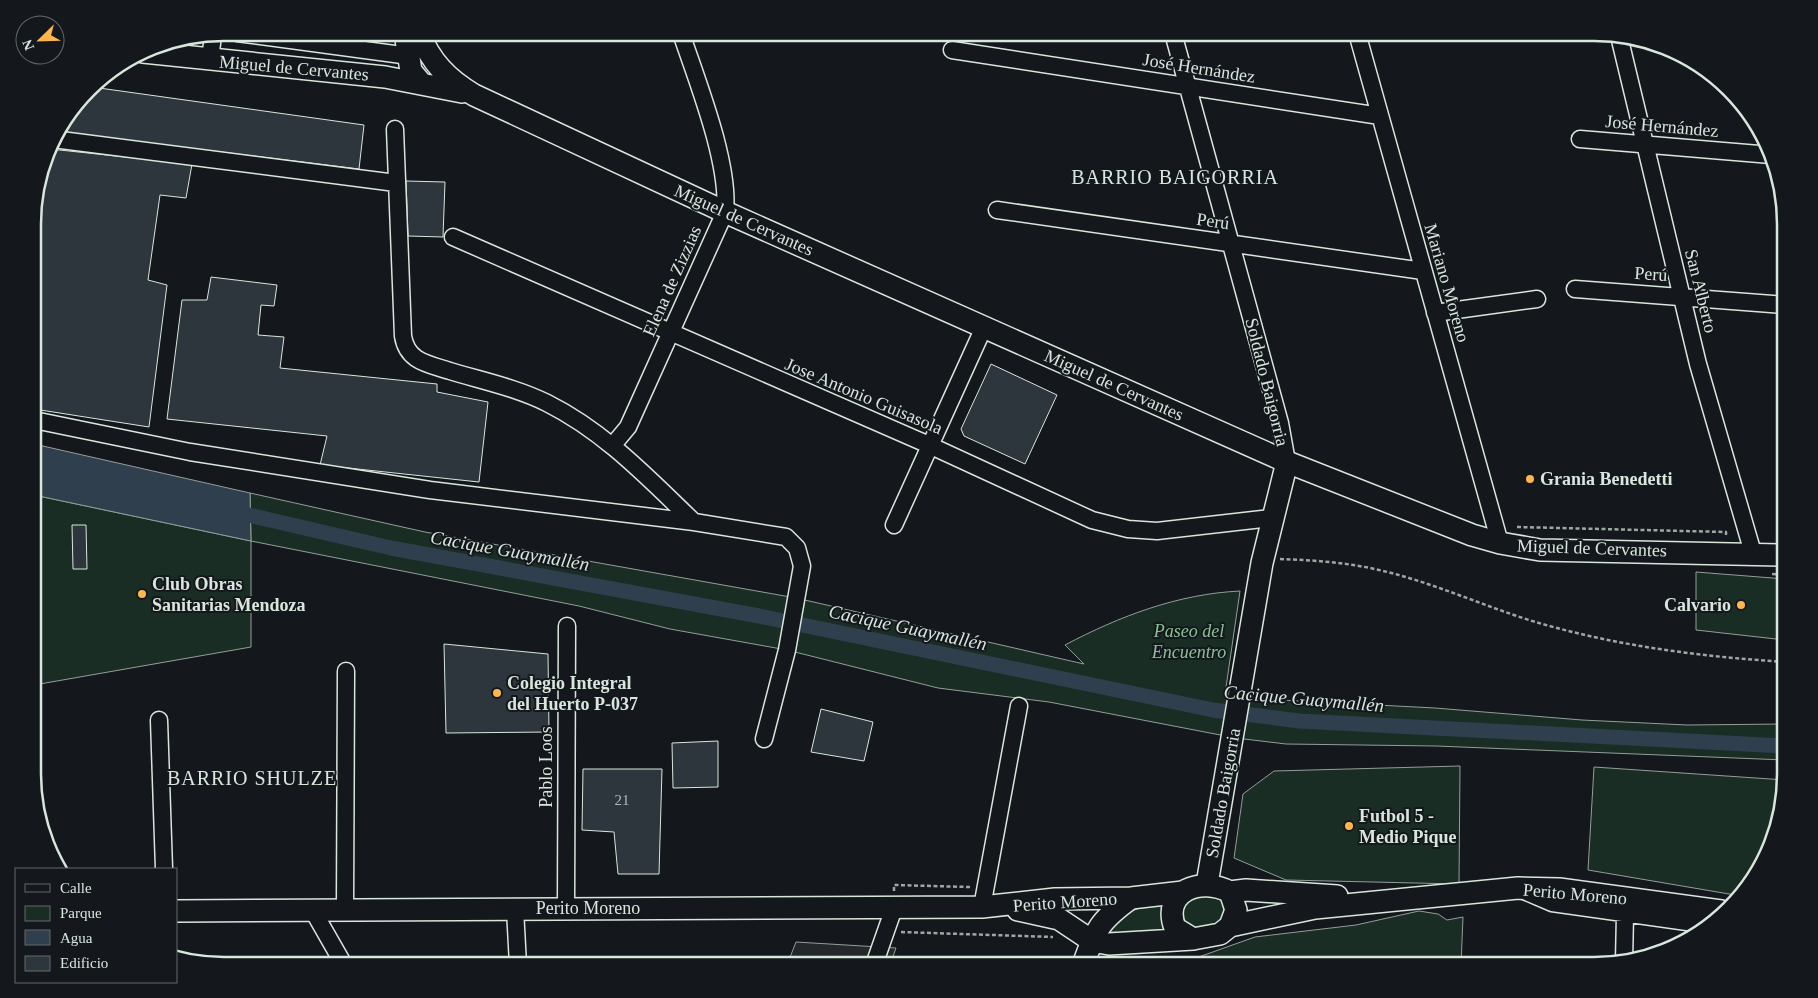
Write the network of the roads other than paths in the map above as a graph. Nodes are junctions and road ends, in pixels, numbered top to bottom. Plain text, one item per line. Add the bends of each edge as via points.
1 (273, 41) edge
2 (406, 41) edge
3 (421, 41) edge
4 (423, 41) edge
5 (684, 41) edge
6 (1176, 41) edge
7 (1359, 41) edge
8 (212, 42) edge
9 (1620, 43) edge
10 (952, 50) dead end
11 (157, 54) edge
12 (210, 60) junction
13 (403, 73) junction
14 (1188, 86) junction
15 (474, 94) junction
16 (1380, 116) junction
17 (395, 129) dead end
18 (1580, 139) dead end
19 (62, 140) edge
20 (1644, 144) junction
21 (1763, 154) edge
22 (396, 183) junction
23 (997, 210) dead end
24 (725, 212) junction
25 (453, 237) dead end
26 (1231, 244) junction
27 (1423, 271) junction
28 (1575, 289) dead end
29 (1682, 296) junction
30 (1537, 299) dead end
31 (1777, 304) edge
32 (1435, 313) junction
33 (984, 327) junction
34 (671, 334) junction
35 (41, 421) edge
36 (613, 445) junction
37 (929, 445) junction
38 (1287, 462) junction
39 (1271, 518) junction
40 (694, 522) junction
41 (894, 525) dead end
42 (1500, 544) junction
43 (1753, 553) junction
44 (1777, 554) edge
45 (567, 626) dead end
46 (346, 671) dead end
47 (1019, 706) dead end
48 (160, 720) dead end
49 (764, 740) dead end
50 (164, 868) edge
51 (1207, 884) junction
52 (1518, 888) junction
53 (1183, 892) junction
54 (1230, 892) junction
55 (1132, 898) junction
56 (1399, 899) junction
57 (990, 907) junction
58 (515, 908) junction
59 (566, 908) junction
60 (894, 908) junction
61 (312, 909) junction
62 (345, 909) junction
63 (1715, 910) edge
64 (178, 911) edge
65 (1625, 914) junction
66 (1708, 917) edge
67 (1230, 926) junction
68 (1193, 939) junction
69 (1092, 941) junction
70 (1624, 954) edge
71 (339, 957) edge
72 (518, 957) edge
73 (877, 957) edge
74 (1087, 957) edge

1 - 13 street
2 - 13 main road via 409,64
3 - 13 main road via 422,69
4 - 15 main road, Miguel de Cervantes via 446,76
5 - 24 street, Elena de Zizzias via 715,139 727,198
6 - 14 street, Soldado Baigorria
7 - 16 street, Mariano Moreno
8 - 12 street
9 - 20 street, San Alberto
10 - 14 street, José Hernández
11 - 12 main road, Miguel de Cervantes
12 - 13 main road, Miguel de Cervantes
13 - 15 main road, Miguel de Cervantes
14 - 16 street, José Hernández
14 - 26 street, Soldado Baigorria
15 - 24 main road, Miguel de Cervantes
16 - 27 street, Mariano Moreno
17 - 22 street
18 - 20 street, José Hernández
19 - 22 street
20 - 21 street, José Hernández
20 - 29 street, San Alberto
22 - 36 street via 403,336 409,353 425,363 548,403
23 - 26 street, Perú
24 - 33 main road, Miguel de Cervantes
24 - 34 street, Elena de Zizzias
25 - 34 street, Jose Antonio Guisasola
26 - 27 street, Perú
26 - 38 street, Soldado Baigorria via 1280,422
27 - 32 street, Mariano Moreno
28 - 29 street, Perú
29 - 31 street, Perú
29 - 43 street, San Alberto via 1698,364
30 - 32 street
32 - 42 street, Mariano Moreno
33 - 37 street
33 - 38 main road, Miguel de Cervantes
34 - 36 street, Elena de Zizzias via 628,427
34 - 37 street, Jose Antonio Guisasola
35 - 40 street via 190,452 430,490
36 - 40 street
37 - 39 street, Jose Antonio Guisasola via 1092,520 1112,526 1170,531
37 - 41 street
38 - 39 main road, Soldado Baigorria
38 - 42 main road, Miguel de Cervantes via 1472,536
39 - 51 main road, Soldado Baigorria
40 - 49 street via 782,536 791,540 801,560 787,650
42 - 43 main road, Miguel de Cervantes via 1540,550
43 - 44 main road, Miguel de Cervantes
45 - 59 street, Pablo Loos
46 - 62 street
47 - 57 street
48 - 50 street
51 - 53 main road
51 - 54 main road
52 - 56 main road, Perito Moreno
52 - 63 main road, Perito Moreno via 1559,889
52 - 65 street via 1552,903
53 - 55 main road, Perito Moreno
53 - 68 main road via 1173,904 1172,919 1175,928
54 - 56 main road, Perito Moreno via 1246,890
54 - 67 main road via 1236,910
55 - 57 main road, Perito Moreno via 1055,899
55 - 69 main road, Perito Moreno via 1110,913 1098,927
56 - 67 main road, Perito Moreno via 1315,908
57 - 60 main road, Perito Moreno
57 - 69 main road, Perito Moreno via 1051,916
58 - 59 main road, Perito Moreno
58 - 62 main road, Perito Moreno
58 - 72 street
59 - 60 main road, Perito Moreno
60 - 73 street
61 - 62 main road, Perito Moreno
61 - 64 main road, Perito Moreno
61 - 71 street
65 - 66 street via 1687,922
65 - 70 street
67 - 68 main road via 1220,934
68 - 69 main road, Perito Moreno via 1109,944
69 - 74 main road

